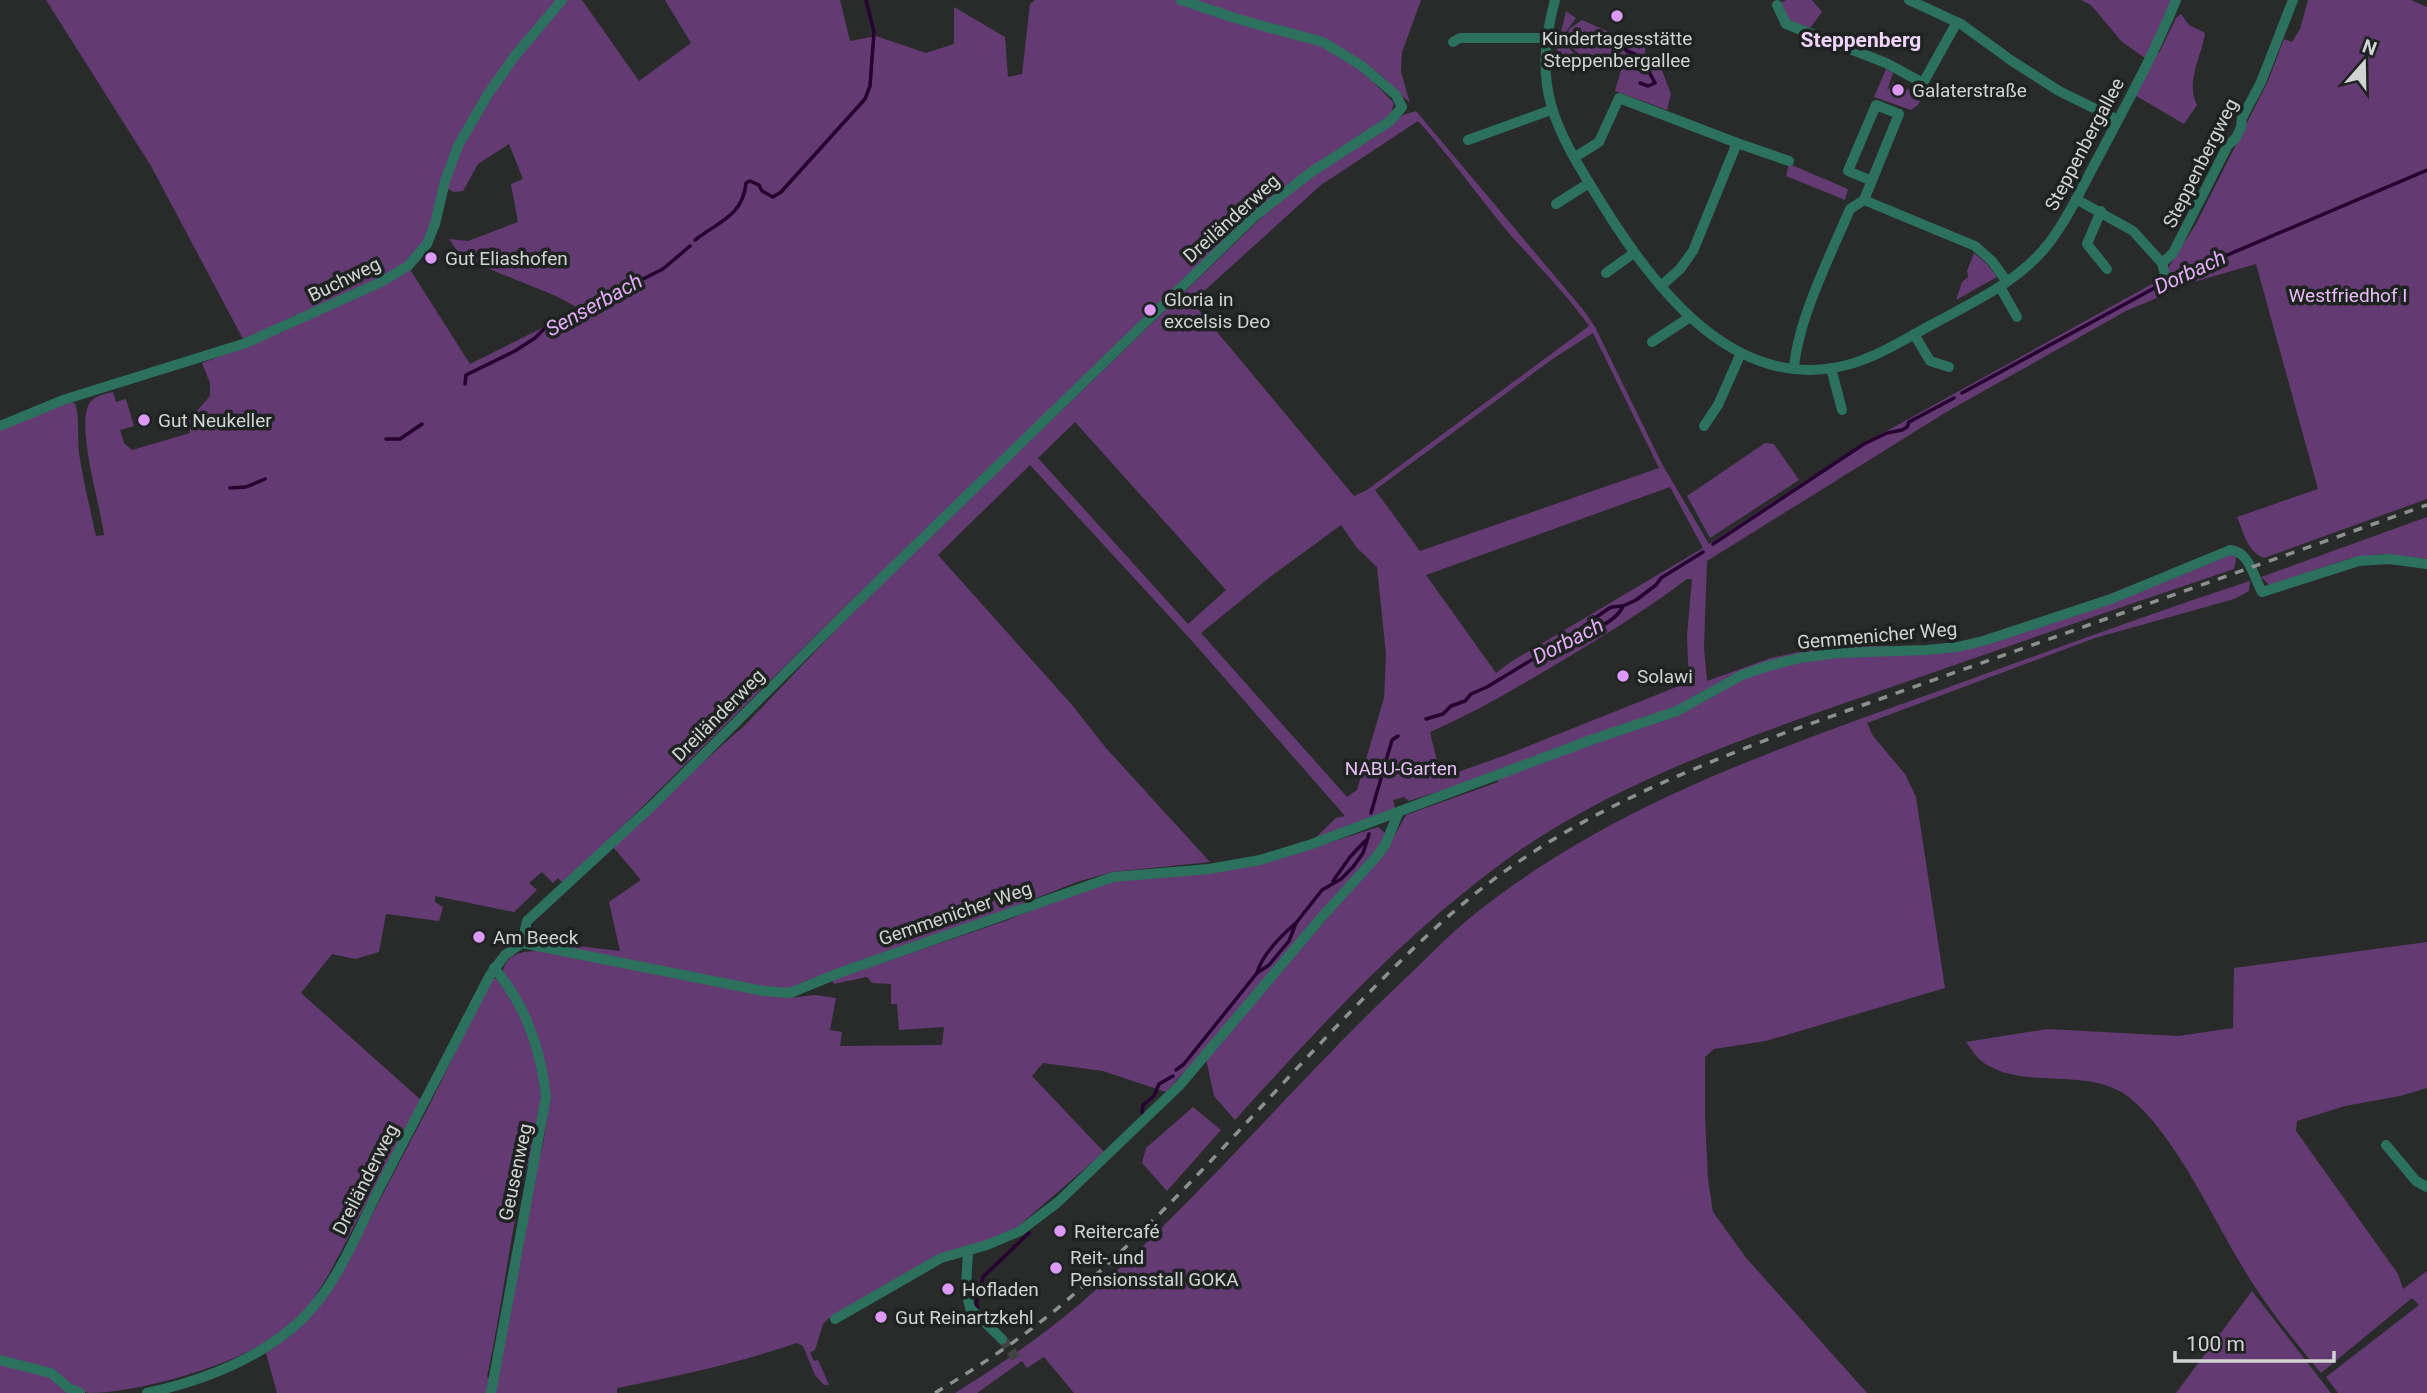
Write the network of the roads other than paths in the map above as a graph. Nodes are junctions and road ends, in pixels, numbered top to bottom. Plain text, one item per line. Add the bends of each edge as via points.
1 (562, 0) edge
2 (1181, 0) edge
3 (1555, 0) edge
4 (1909, 0) edge
5 (2176, 0) edge
6 (2293, 0) edge
7 (1777, 5) dead end
8 (1956, 22) junction
9 (1547, 38) junction
10 (1453, 42) dead end
11 (1551, 110) junction
12 (2118, 120) junction
13 (1468, 140) dead end
14 (1737, 143) junction
15 (1575, 157) junction
16 (1789, 161) dead end
17 (1872, 181) junction
18 (1590, 183) junction
19 (2076, 199) junction
20 (1864, 200) junction
21 (1556, 204) dead end
22 (2101, 211) junction
23 (1634, 253) junction
24 (2164, 268) junction
25 (2107, 269) dead end
26 (1606, 272) dead end
27 (2003, 284) junction
28 (1661, 286) junction
29 (2168, 286) dead end
30 (1690, 317) junction
31 (2017, 317) dead end
32 (1914, 334) junction
33 (1653, 342) dead end
34 (1741, 353) junction
35 (1949, 367) dead end
36 (1794, 368) junction
37 (1831, 368) junction
38 (1842, 411) dead end
39 (0, 426) edge
40 (1704, 426) dead end
41 (2427, 564) edge
42 (1398, 814) junction
43 (522, 943) junction
44 (494, 968) junction
45 (2386, 1144) dead end
46 (2427, 1188) edge
47 (968, 1250) junction
48 (835, 1319) dead end
49 (1002, 1339) tunnel mouth
50 (0, 1360) edge
51 (80, 1393) edge
52 (147, 1393) edge
53 (491, 1393) edge

1 - 39 street, Buchweg via 488,93 458,146 427,244 408,265 381,282 246,343 63,400
2 - 43 street, Dreiländerweg via 1323,42 1362,66 1396,95 1402,107 1390,121 1285,192 1226,243 654,804 527,921
3 - 9 street, Steppenbergallee
4 - 8 street
5 - 12 street, Steppenbergallee
6 - 24 street, Steppenbergweg via 2241,127
7 - 8 street via 1786,24 1886,63 1923,83
8 - 12 street via 2059,91
9 - 10 street via 1460,38
9 - 11 street, Steppenbergallee via 1545,70
11 - 13 street
11 - 15 street, Steppenbergallee
12 - 19 street, Steppenbergallee
14 - 15 street via 1619,98 1599,142
14 - 16 street
14 - 28 street via 1693,251
15 - 18 street, Steppenbergallee
17 - 17 street via 1899,114 1876,105 1849,171
17 - 20 street
18 - 21 street
18 - 23 street, Steppenbergallee
19 - 22 street, Steppenbergweg
19 - 27 street, Steppenbergallee via 2049,244
20 - 27 street via 1975,246 1992,261
20 - 36 street via 1850,209 1806,317
22 - 24 street, Steppenbergweg via 2133,231
22 - 25 street via 2087,244
23 - 26 street
23 - 28 street, Steppenbergallee
24 - 29 street
27 - 31 street
27 - 32 street, Steppenbergallee
28 - 30 street, Steppenbergallee
30 - 33 street
30 - 34 street, Steppenbergallee
32 - 35 street via 1929,365
32 - 37 street, Steppenbergallee via 1873,356
34 - 36 street, Steppenbergallee
34 - 40 street
36 - 37 street, Steppenbergallee
37 - 38 street
41 - 42 street, Gemmenicher Weg via 2359,561 2262,592 2247,559 2230,550 2111,599 1983,641 1926,650 1825,654 1768,666 1677,711
42 - 43 street, Gemmenicher Weg via 1260,860 1113,877 790,993
42 - 47 street via 1377,856 1166,1100 1034,1221 1007,1238
43 - 44 street, Dreiländerweg
44 - 52 street, Dreiländerweg via 318,1303 267,1346 230,1367
44 - 53 street, Geusenweg via 533,1035 546,1097
45 - 46 street
47 - 48 street via 941,1258
47 - 49 street via 970,1308
50 - 51 street via 51,1373

